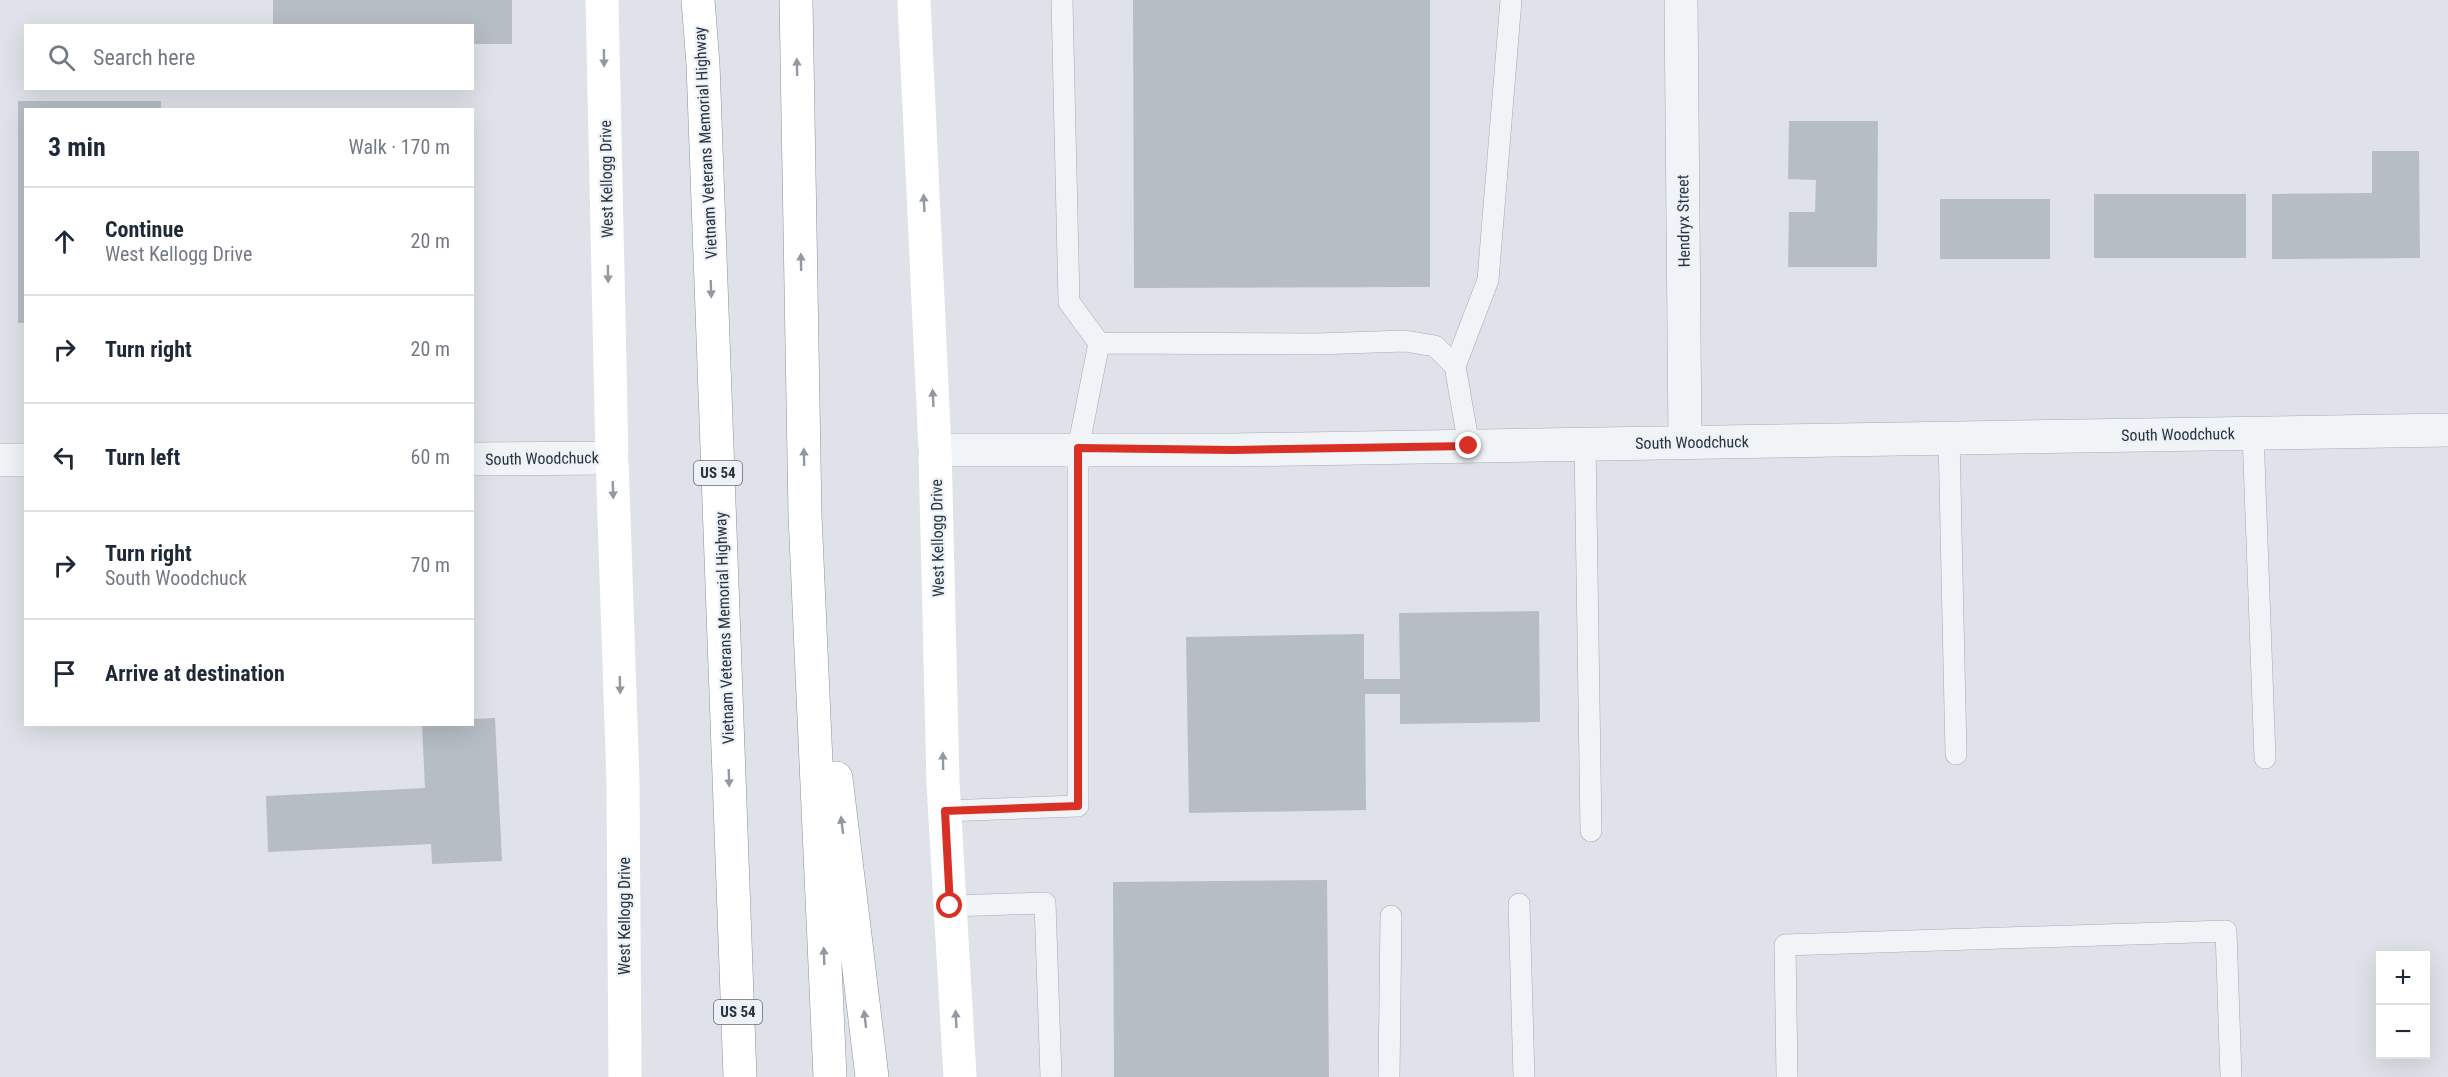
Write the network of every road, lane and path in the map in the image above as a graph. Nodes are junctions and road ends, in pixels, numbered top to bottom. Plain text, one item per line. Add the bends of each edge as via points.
1 (602, 0) edge
2 (698, 0) edge
3 (796, 0) edge
4 (914, 0) edge
5 (1062, 0) edge
6 (1511, 0) edge
7 (1681, 0) edge
8 (1099, 343) junction
9 (1455, 366) junction
10 (2448, 430) edge
11 (2253, 433) junction
12 (1949, 438) junction
13 (1685, 442) junction
14 (1585, 444) junction
15 (1469, 446) junction
16 (1078, 448) junction
17 (935, 450) junction
18 (612, 458) junction
19 (474, 459) edge
20 (0, 460) edge
21 (24, 460) edge
22 (805, 515) junction
23 (1956, 754) dead end
24 (2265, 758) dead end
25 (945, 811) junction
26 (1591, 831) dead end
27 (1519, 904) dead end
28 (950, 906) junction
29 (1391, 916) dead end
30 (735, 946) junction
31 (625, 1077) edge
32 (724, 1077) edge
33 (740, 1077) edge
34 (830, 1077) edge
35 (872, 1077) edge
36 (960, 1077) edge
37 (1051, 1077) edge
38 (1389, 1077) edge
39 (1524, 1077) edge
40 (1787, 1077) edge
41 (2231, 1077) edge

1 -> 18 main road, West Kellogg Drive
2 -> 30 main road, Vietnam Veterans Memorial Highway / US 54
22 -> 3 main road
17 -> 4 main road, West Kellogg Drive
5 - 8 lane via 1069,302
6 - 9 lane via 1488,280
7 - 13 street, Hendryx Street
8 - 9 lane via 1405,341 1436,346
8 - 16 lane
9 - 15 lane
10 - 11 street, South Woodchuck
11 - 12 street, South Woodchuck
11 - 24 lane
12 - 13 street, South Woodchuck
12 - 23 lane
13 - 14 street, South Woodchuck
14 - 15 street, South Woodchuck
14 - 26 lane
15 - 16 street, South Woodchuck
16 - 17 street, South Woodchuck
16 - 25 lane via 1078,806
25 -> 17 main road, West Kellogg Drive
18 - 19 street, South Woodchuck
18 -> 31 main road, West Kellogg Drive via 623,782
20 - 21 street
34 -> 22 main road
35 -> 22 main road
25 - 28 main road, West Kellogg Drive
27 - 39 lane
36 -> 28 main road, West Kellogg Drive
28 - 37 lane via 1045,903
29 - 38 lane
30 - 32 main road
30 - 33 main road, Vietnam Veterans Memorial Highway / US 54
40 - 41 lane via 1785,945 2226,931

